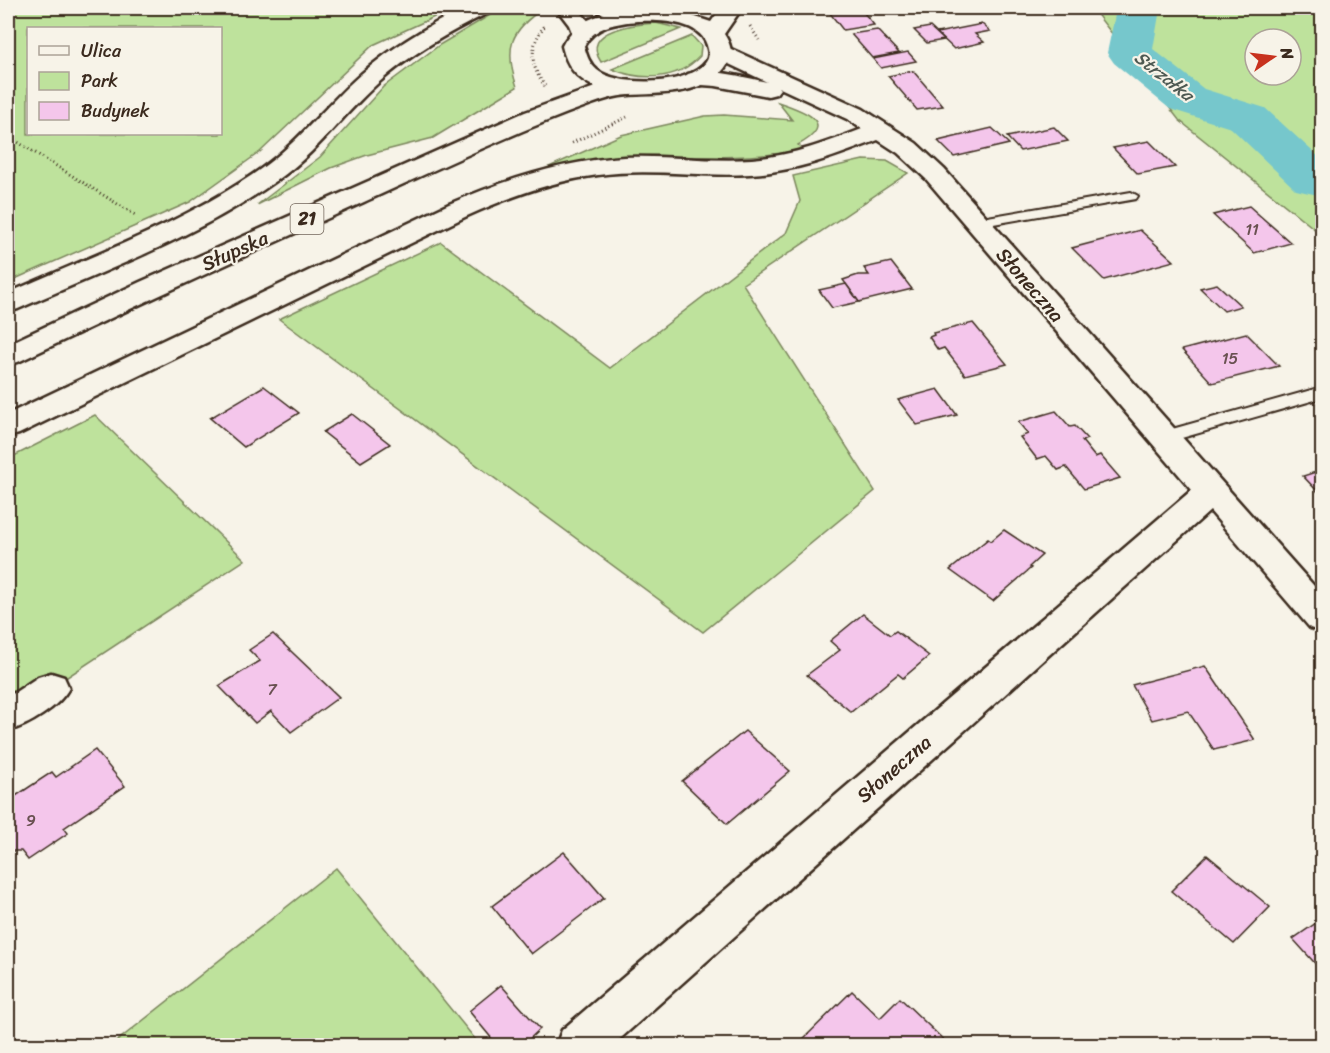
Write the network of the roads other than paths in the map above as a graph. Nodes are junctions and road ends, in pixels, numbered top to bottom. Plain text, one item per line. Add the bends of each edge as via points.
1 (480, 8) edge
2 (566, 8) edge
3 (608, 8) edge
4 (685, 8) edge
5 (732, 8) edge
6 (637, 14) junction
7 (663, 14) junction
8 (582, 32) junction
9 (716, 43) junction
10 (577, 65) junction
11 (696, 80) junction
12 (627, 88) junction
13 (829, 101) junction
14 (881, 130) junction
15 (463, 148) junction
16 (1131, 196) dead end
17 (976, 223) junction
18 (8, 303) edge
19 (8, 355) edge
20 (1323, 393) edge
21 (8, 426) edge
22 (1164, 436) junction
23 (1211, 492) junction
24 (1323, 618) edge
25 (51, 688) dead end
26 (8, 716) edge
27 (578, 1046) edge

1 - 18 street via 428,35 389,62 288,160 247,189 161,234
2 - 8 street
3 - 6 street
4 - 7 street
5 - 9 street
6 - 7 street
6 - 8 street via 603,20
7 - 9 street, Słoneczna via 694,22
8 - 10 street via 573,46
9 - 11 street via 719,59
9 - 13 street, Słoneczna
10 - 12 street via 590,77
10 - 15 street, Słupska / 21 via 572,76 554,91
11 - 12 street, 21
11 - 13 street, Słoneczna via 725,81
12 - 15 street, Słupska / 21 via 590,96
13 - 14 street, Słoneczna
14 - 17 street, Słoneczna via 935,174
14 - 21 street via 818,154 766,166 608,166 508,189
15 - 19 street, Słupska / 21
16 - 17 lane
17 - 22 street, Słoneczna
20 - 22 lane
22 - 23 street, Słoneczna
23 - 24 street, Słoneczna
23 - 27 street, Słoneczna
25 - 26 street

